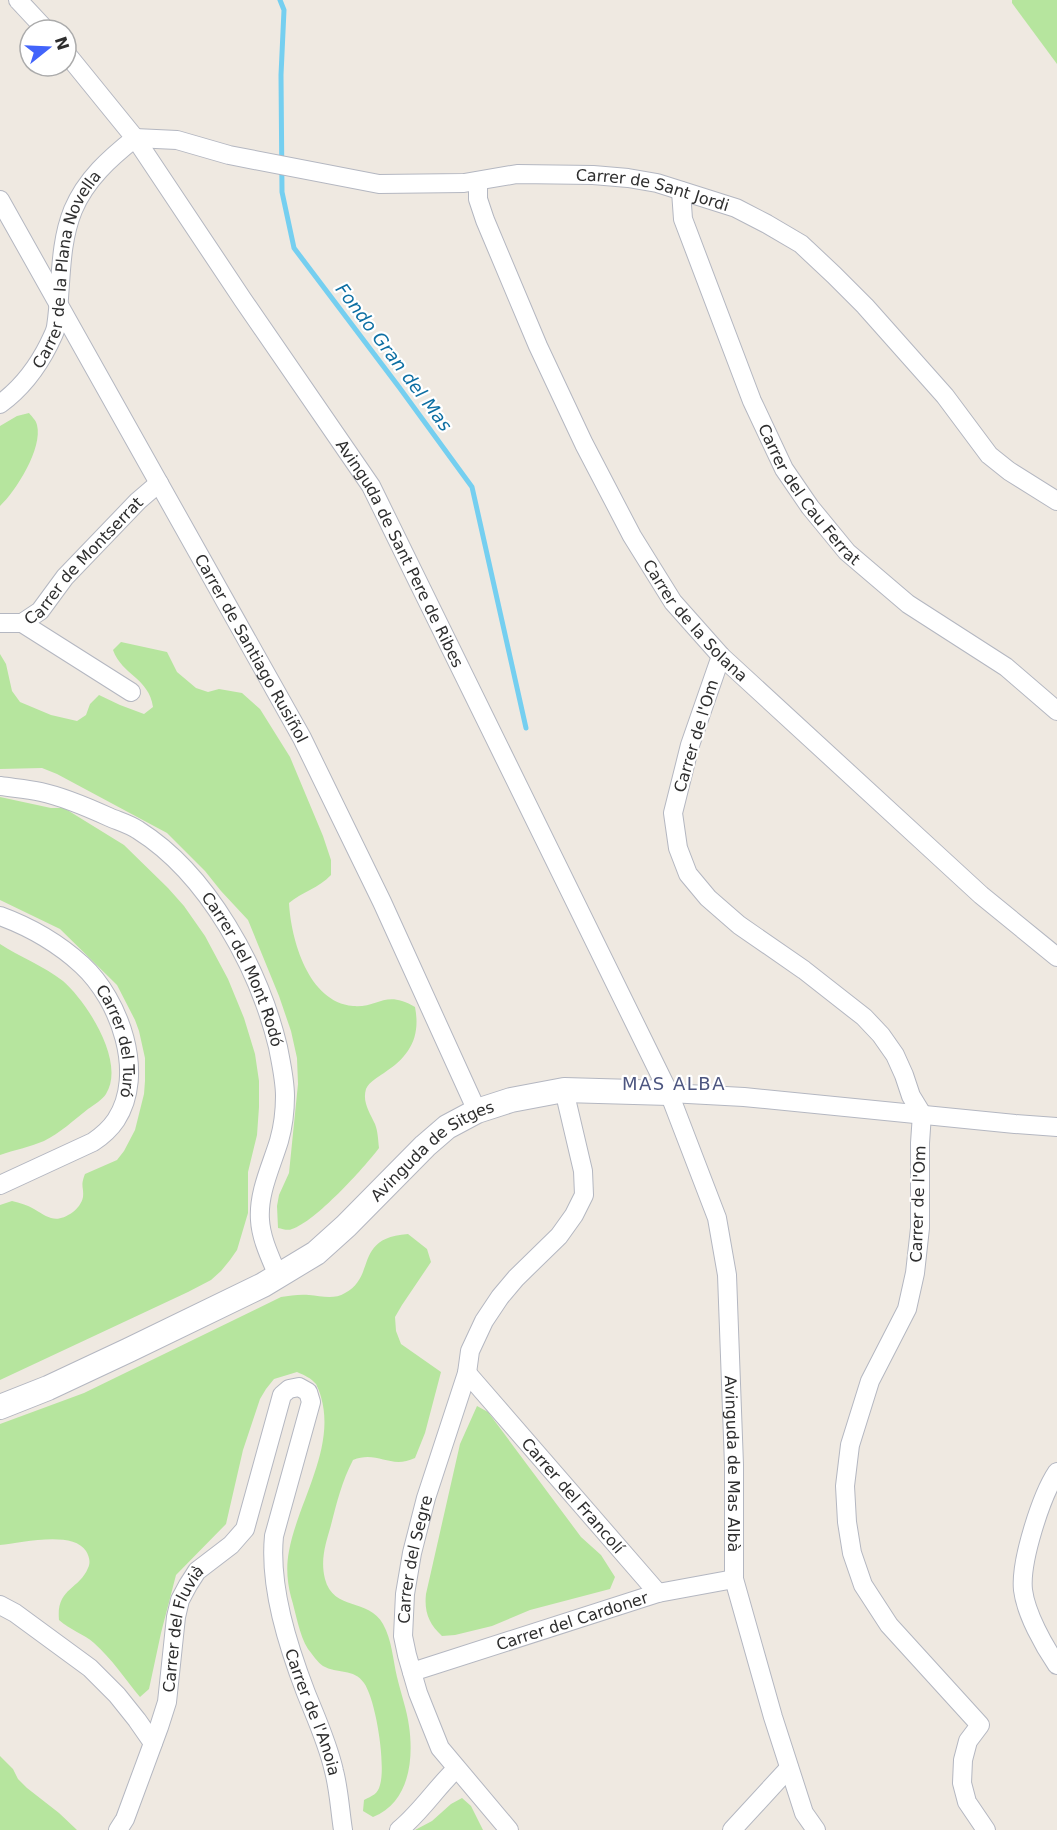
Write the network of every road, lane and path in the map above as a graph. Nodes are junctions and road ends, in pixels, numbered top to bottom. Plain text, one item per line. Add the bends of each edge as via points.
1 (18, 0) edge
2 (35, 18) edge
3 (78, 68) edge
4 (135, 138) junction
5 (478, 181) junction
6 (681, 191) junction
7 (0, 200) edge
8 (58, 303) junction
9 (0, 404) edge
10 (159, 483) junction
11 (1057, 501) edge
12 (22, 622) junction
13 (0, 623) edge
14 (721, 656) junction
15 (130, 692) dead end
16 (1057, 711) edge
17 (0, 786) edge
18 (0, 916) edge
19 (1057, 957) edge
20 (564, 1090) junction
21 (669, 1093) junction
22 (477, 1111) junction
23 (922, 1114) junction
24 (1057, 1127) edge
25 (0, 1185) edge
26 (278, 1276) junction
27 (468, 1373) junction
28 (0, 1407) edge
29 (1057, 1472) edge
30 (245, 1529) junction
31 (274, 1536) junction
32 (734, 1579) junction
33 (658, 1593) junction
34 (0, 1605) edge
35 (1057, 1665) edge
36 (412, 1672) junction
37 (153, 1743) junction
38 (789, 1768) junction
39 (456, 1769) junction
40 (118, 1830) edge
41 (344, 1830) edge
42 (399, 1830) edge
43 (509, 1830) edge
44 (732, 1830) edge
45 (816, 1830) edge
46 (986, 1830) edge

1 - 2 street
3 - 4 street, Avinguda de Sant Pere de Ribes
4 - 5 street, Carrer de Sant Jordi via 177,140 379,184
4 - 8 street, Carrer de la Plana Novella via 104,164 73,210 62,249
4 - 21 street, Avinguda de Sant Pere de Ribes via 371,486
5 - 6 street, Carrer de Sant Jordi via 517,174 592,175 628,177
5 - 14 street, Carrer de la Solana via 478,199 485,220 584,444 632,537 673,602
6 - 11 street, Carrer de Sant Jordi via 736,208 801,244 865,306 945,396 989,455
6 - 16 street, Carrer del Cau Ferrat via 683,219 752,401 784,469 810,507 847,552 908,604 1006,667
7 - 8 street, Carrer de Santiago Rusiñol
8 - 9 street, Carrer de la Plana Novella via 56,330 41,358 23,384
8 - 10 street, Carrer de Santiago Rusiñol
10 - 12 street, Carrer de Montserrat via 65,577 40,611
10 - 22 street, Carrer de Santiago Rusiñol via 302,738
12 - 13 street, Carrer de Montserrat
12 - 15 street
14 - 19 street, Carrer de la Solana via 981,895
14 - 23 street, Carrer de l'Om via 690,745 673,813 678,848 688,874 739,925 864,1017 895,1055
17 - 26 street, Carrer del Mont Rodó via 75,802 136,829 174,859 230,930 272,1022 282,1068 284,1116 260,1204 260,1223
18 - 25 street, Carrer del Turó via 45,937 83,966 105,993 124,1033 128,1087 116,1121 106,1133
20 - 21 street, Avinguda de Sitges
20 - 22 street, Avinguda de Sitges
20 - 27 street, Carrer del Segre via 583,1171 584,1195 559,1236 516,1278 483,1321 470,1351
21 - 23 street, Avinguda de Sitges
21 - 32 street, Avinguda de Mas Albà via 717,1218 727,1275
22 - 26 street, Avinguda de Sitges via 447,1127 316,1253
23 - 24 street, Avinguda de Sitges
23 - 46 street, Carrer de l'Om via 915,1274 907,1309 870,1381 850,1445 845,1486 847,1522 863,1585 889,1626 980,1725 968,1741 962,1783 967,1802
26 - 28 street, Avinguda de Sitges via 48,1388
27 - 33 street, Carrer del Francolí
27 - 36 street, Carrer del Segre via 412,1553 403,1636
29 - 35 street via 1030,1541 1023,1581 1035,1628
30 - 31 street
30 - 31 street via 282,1395 299,1387 308,1392 311,1402
30 - 37 street, Carrer del Fluvià via 197,1571 180,1600 166,1702
31 - 41 street, Carrer de l'Anoia via 277,1595 334,1771
32 - 33 street, Carrer del Cardoner
32 - 38 street, Avinguda de Mas Albà
33 - 36 street, Carrer del Cardoner
34 - 37 street via 90,1668 117,1695
36 - 39 street, Carrer del Segre via 440,1748
37 - 40 street, Carrer del Fluvià
38 - 44 street
38 - 45 street, Avinguda de Mas Albà via 804,1813
39 - 42 street
39 - 43 street, Carrer del Segre

